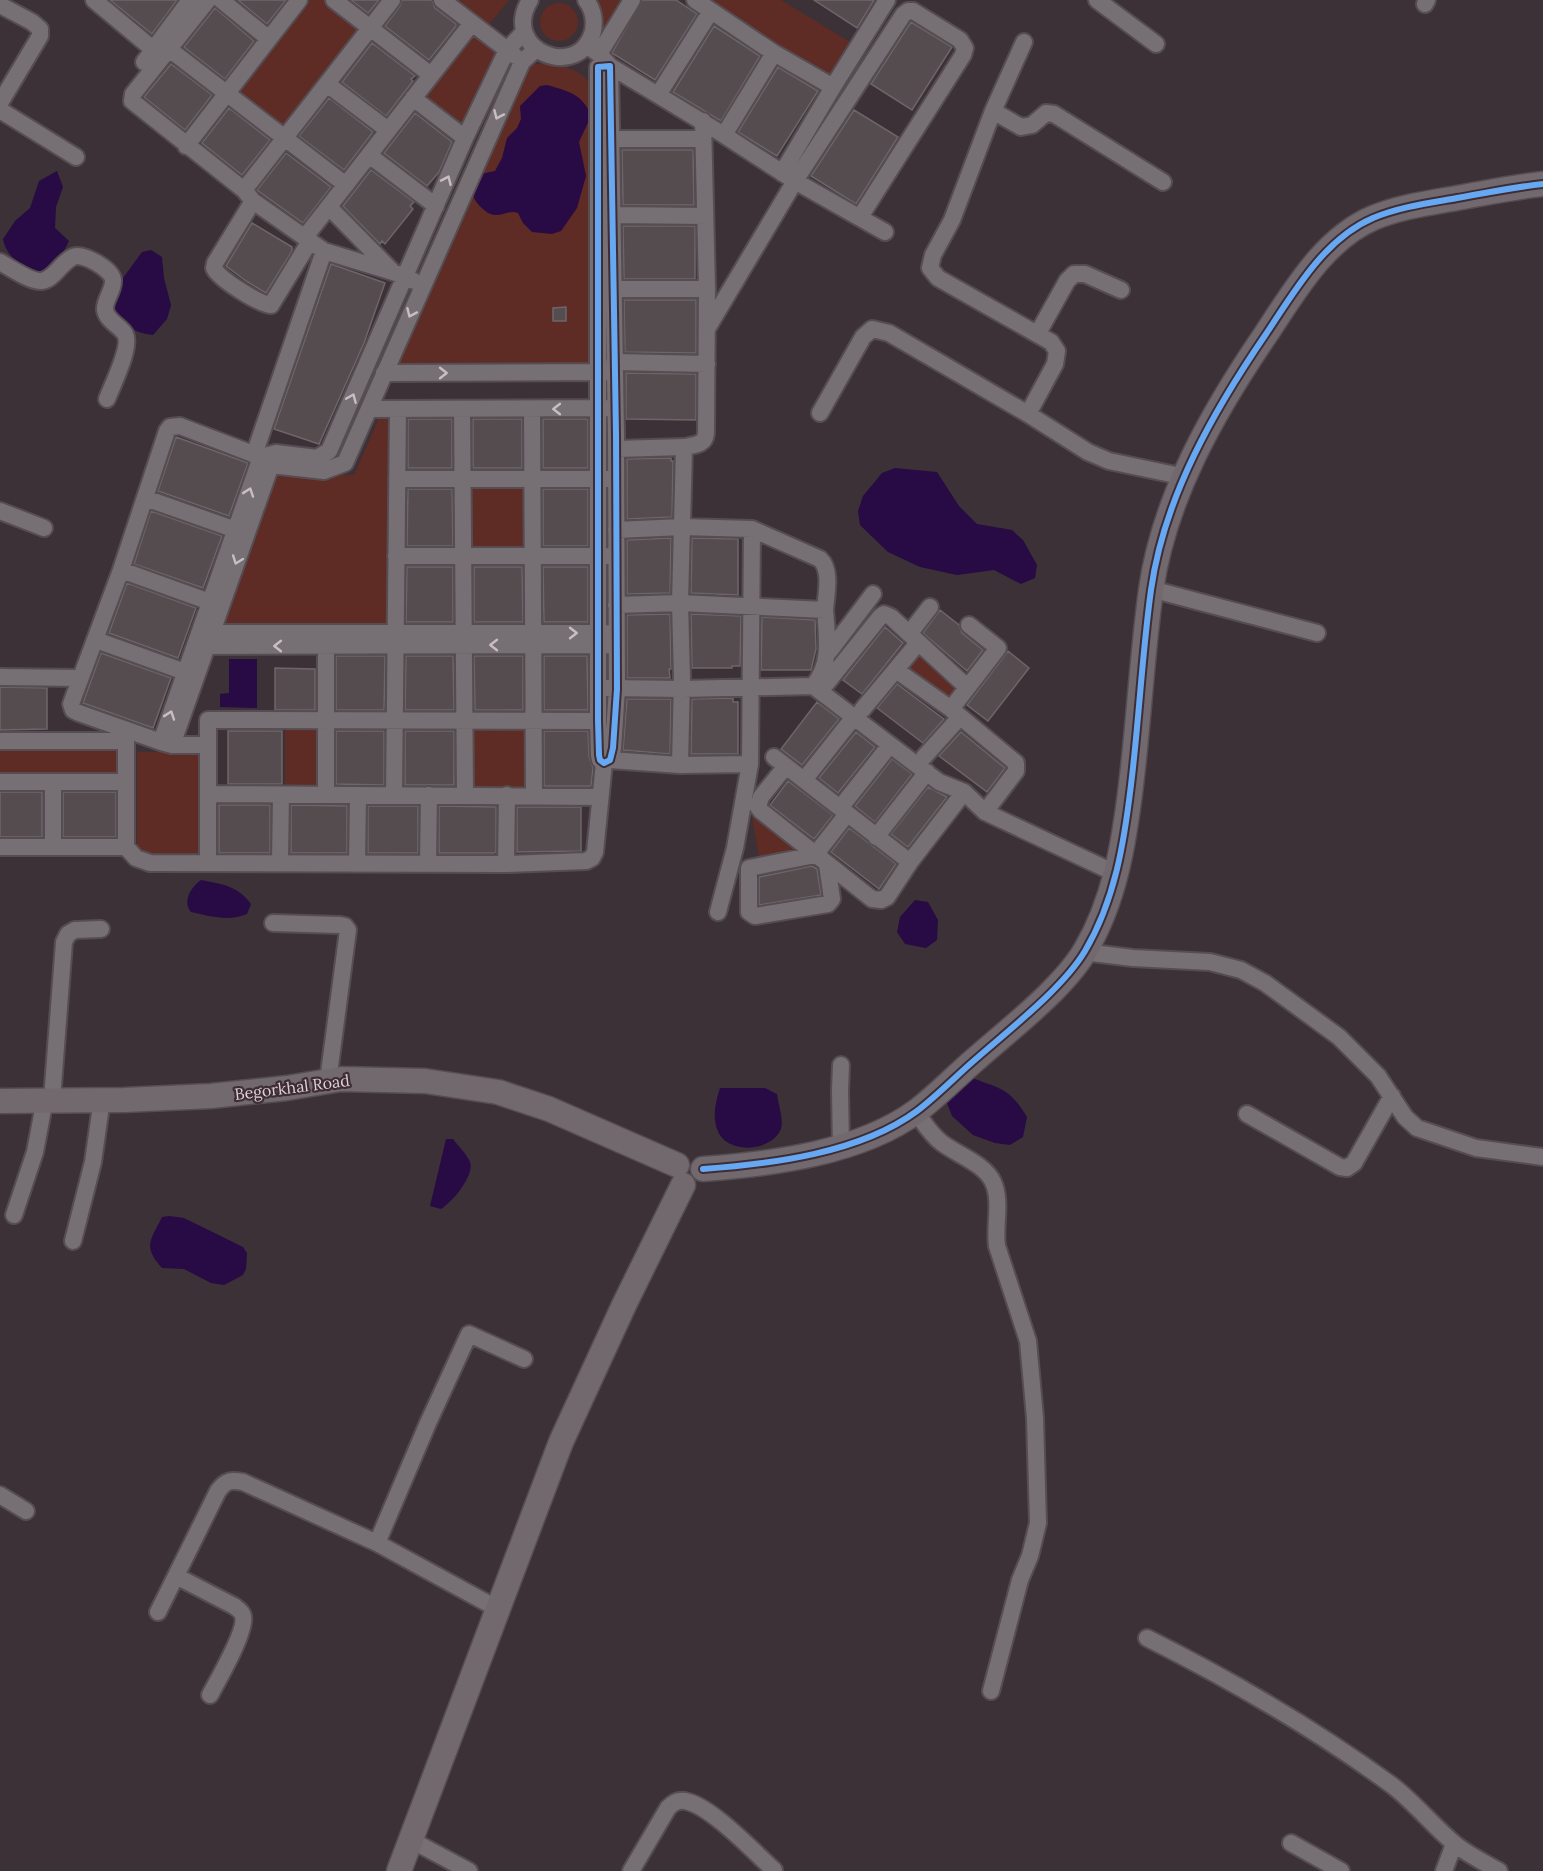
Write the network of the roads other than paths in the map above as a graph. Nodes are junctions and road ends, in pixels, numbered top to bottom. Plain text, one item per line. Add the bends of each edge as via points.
1 (190, 0) edge
2 (208, 0) edge
3 (221, 0) edge
4 (299, 0) edge
5 (334, 0) edge
6 (392, 0) edge
7 (442, 0) edge
8 (530, 0) edge
9 (586, 0) edge
10 (632, 0) edge
11 (695, 0) edge
12 (887, 0) edge
13 (1097, 0) edge
14 (100, 2) edge
15 (0, 5) edge
16 (711, 11) junction
17 (472, 23) junction
18 (370, 28) junction
19 (524, 32) junction
20 (269, 39) junction
21 (1024, 42) dead end
22 (1156, 44) dead end
23 (162, 49) junction
24 (507, 50) junction
25 (536, 50) junction
26 (774, 53) junction
27 (593, 57) junction
28 (522, 62) junction
29 (431, 75) junction
30 (327, 84) junction
31 (832, 87) junction
32 (227, 93) junction
33 (658, 95) junction
34 (413, 98) junction
35 (0, 104) edge
36 (0, 110) edge
37 (993, 111) junction
38 (703, 122) junction
39 (388, 130) junction
40 (724, 135) junction
41 (285, 138) junction
42 (465, 138) junction
43 (611, 139) junction
44 (702, 139) junction
45 (186, 146) junction
46 (369, 155) junction
47 (76, 157) dead end
48 (788, 177) junction
49 (1163, 182) dead end
50 (1543, 183) edge
51 (346, 185) junction
52 (249, 196) junction
53 (436, 206) junction
54 (329, 207) junction
55 (613, 215) junction
56 (705, 216) junction
57 (860, 217) junction
58 (885, 232) dead end
59 (313, 243) junction
60 (0, 262) edge
61 (399, 275) junction
62 (424, 285) junction
63 (707, 289) junction
64 (613, 290) junction
65 (1121, 290) dead end
66 (707, 329) junction
67 (1038, 333) junction
68 (707, 364) junction
69 (614, 367) junction
70 (384, 373) junction
71 (597, 373) junction
72 (107, 399) dead end
73 (615, 408) junction
74 (369, 409) junction
75 (398, 409) junction
76 (462, 409) junction
77 (532, 409) junction
78 (597, 409) junction
79 (820, 413) dead end
80 (1028, 414) junction
81 (684, 447) junction
82 (616, 449) junction
83 (262, 459) junction
84 (1185, 477) junction
85 (616, 478) junction
86 (397, 479) junction
87 (463, 479) junction
88 (532, 479) junction
89 (597, 479) junction
90 (145, 498) junction
91 (0, 511) edge
92 (682, 527) junction
93 (44, 528) dead end
94 (752, 529) junction
95 (236, 530) junction
96 (616, 530) junction
97 (396, 556) junction
98 (464, 556) junction
99 (533, 556) junction
100 (597, 556) junction
101 (616, 557) junction
102 (121, 570) junction
103 (1151, 589) junction
104 (873, 594) dead end
105 (210, 602) junction
106 (680, 603) junction
107 (616, 605) junction
108 (753, 607) junction
109 (930, 607) dead end
110 (825, 610) junction
111 (969, 625) dead end
112 (1317, 633) dead end
113 (395, 639) junction
114 (464, 639) junction
115 (533, 639) junction
116 (597, 639) junction
117 (615, 639) junction
118 (913, 639) junction
119 (96, 640) junction
120 (203, 640) junction
121 (326, 645) junction
122 (829, 652) junction
123 (896, 670) junction
124 (185, 672) junction
125 (0, 677) edge
126 (80, 678) junction
127 (598, 681) junction
128 (752, 682) junction
129 (682, 683) junction
130 (820, 683) junction
131 (616, 684) junction
132 (967, 687) junction
133 (955, 713) junction
134 (858, 714) junction
135 (326, 720) junction
136 (395, 720) junction
137 (465, 720) junction
138 (533, 721) junction
139 (598, 721) junction
140 (126, 735) junction
141 (0, 741) edge
142 (166, 744) junction
143 (208, 745) junction
144 (890, 745) junction
145 (607, 761) junction
146 (750, 764) junction
147 (680, 765) junction
148 (925, 765) junction
149 (804, 780) junction
150 (0, 782) edge
151 (53, 782) junction
152 (126, 782) junction
153 (959, 790) junction
154 (208, 794) junction
155 (281, 795) junction
156 (326, 795) junction
157 (358, 795) junction
158 (394, 795) junction
159 (429, 795) junction
160 (465, 795) junction
161 (507, 795) junction
162 (534, 795) junction
163 (599, 797) junction
164 (844, 811) junction
165 (985, 812) junction
166 (876, 837) junction
167 (0, 847) edge
168 (53, 847) junction
169 (126, 847) junction
170 (821, 859) junction
171 (910, 862) junction
172 (208, 863) junction
173 (280, 863) junction
174 (357, 864) junction
175 (428, 864) junction
176 (506, 864) junction
177 (1117, 874) junction
178 (718, 912) dead end
179 (273, 923) dead end
180 (101, 929) dead end
181 (1084, 952) junction
182 (842, 1065) dead end
183 (328, 1081) junction
184 (1392, 1096) junction
185 (49, 1099) junction
186 (102, 1099) junction
187 (0, 1101) edge
188 (916, 1112) junction
189 (1247, 1114) dead end
190 (841, 1147) junction
191 (1543, 1157) edge
192 (680, 1175) junction
193 (14, 1215) dead end
194 (73, 1241) dead end
195 (524, 1359) dead end
196 (0, 1495) edge
197 (26, 1511) dead end
198 (377, 1543) junction
199 (176, 1576) junction
200 (498, 1609) junction
201 (159, 1612) dead end
202 (1147, 1638) dead end
203 (992, 1690) dead end
204 (210, 1695) dead end
205 (411, 1840) junction
206 (1291, 1843) dead end
207 (1454, 1844) junction
208 (774, 1870) edge
209 (399, 1871) edge
210 (469, 1871) edge
211 (631, 1871) edge
212 (1341, 1871) edge
213 (1444, 1871) edge
214 (1499, 1871) edge

1 - 23 street
2 - 23 street
3 - 20 street
4 - 20 street
5 - 18 street
6 - 18 street
7 - 17 street
8 - 19 street via 524,11
9 - 27 street via 593,14
10 - 27 street
11 - 16 street
12 - 31 street
13 - 22 street
14 - 23 street
15 - 35 street via 40,29 40,36
16 - 26 street
16 - 33 street
17 - 24 street
17 - 29 street
18 - 29 street
18 - 30 street
19 - 24 street
19 - 25 street
20 - 32 street
21 - 37 street
23 - 32 street
23 - 45 street via 132,98 134,105
24 - 28 street
24 - 42 street
25 - 27 street via 556,57
25 - 28 street
26 - 31 street
26 - 40 street
27 - 33 street
27 - 43 street
27 - 71 street
28 -> 62 street
29 - 34 street
30 - 39 street
30 - 41 street
31 - 48 street
32 - 41 street
32 - 45 street
33 - 38 street
34 - 39 street
34 - 42 street
36 - 47 street
37 - 49 street via 1021,127 1032,125 1046,113 1054,114
37 - 67 street via 930,268 938,278
38 - 40 street
38 - 44 street
39 - 46 street
40 - 48 street
41 - 51 street
41 - 52 street
53 -> 42 street
43 - 44 street
43 - 55 street
44 - 56 street
45 - 52 street
46 - 51 street
46 - 53 street
48 - 57 street
48 - 57 street via 903,15 908,11 918,13 965,48
48 - 66 street
50 - 84 street via 1416,205 1372,219 1341,238 1316,264 1235,379
51 - 54 street
52 - 59 street
52 - 59 street via 215,263 219,276 271,305
53 - 61 street
54 - 59 street
54 - 61 street
55 - 56 street
55 - 64 street
56 - 63 street
57 - 58 street
59 - 61 street
59 - 83 street
60 - 72 street via 38,282 47,280 75,255 84,256 112,276 104,307 127,341
61 - 62 street
83 -> 61 street via 276,453 317,458 329,451
62 -> 70 street
63 - 64 street
63 - 66 street
64 - 69 street
65 - 67 street via 1085,274 1074,274
66 - 68 street
67 - 80 street via 1057,351 1055,364
68 - 69 street
68 - 81 street via 706,436 699,444
69 - 71 street
69 - 73 street
70 -> 71 street
70 - 74 street
71 - 78 street
73 - 78 street
73 - 82 street
74 - 75 street
74 - 83 street via 345,463 324,471
75 - 76 street
75 - 86 street
76 - 77 street
76 - 87 street
78 -> 77 street
77 - 88 street
78 - 89 street
79 - 80 street via 863,337 872,329 889,333
80 - 84 street via 1109,461
81 - 82 street
81 - 92 street
82 - 85 street
83 - 90 street via 180,426 170,427
95 -> 83 street
83 -> 120 street
84 - 103 street via 1160,547
85 - 89 street
85 - 96 street
86 - 87 street
86 - 97 street
87 - 88 street
87 - 98 street
88 - 89 street
88 - 99 street
89 - 100 street
90 - 95 street
90 - 102 street
91 - 93 street
92 - 94 street
92 - 96 street
92 - 106 street
94 - 108 street
94 - 110 street via 824,563
95 - 105 street
96 - 101 street
97 - 98 street
97 - 113 street
98 - 99 street
98 - 114 street
99 - 100 street
99 - 115 street
100 - 101 street
100 - 116 street
101 - 107 street
102 - 105 street
102 - 119 street
103 - 112 street
103 - 177 street
104 - 122 street
105 - 120 street
106 - 107 street
106 - 108 street
106 - 129 street
107 - 117 street
108 - 110 street
108 - 128 street
109 - 118 street
110 - 122 street
111 - 132 street via 998,648
113 - 114 street
113 - 120 street
113 - 121 street
113 - 136 street
114 - 115 street
114 - 137 street
115 - 116 street
115 - 138 street
116 - 117 street
116 - 127 street
117 - 131 street
118 - 123 street
118 - 130 street via 888,615 880,617
118 - 132 street
119 - 124 street
119 - 126 street
121 -> 120 street
120 - 124 street
120 - 142 street
121 - 135 street
122 - 130 street
123 - 133 street
123 - 134 street
142 -> 124 street
125 - 126 street
126 - 140 street via 72,698 73,710
127 - 131 street
127 - 139 street
128 - 129 street
128 - 130 street
128 - 146 street
129 - 131 street
129 - 147 street
130 - 134 street
131 - 145 street via 614,748
132 - 133 street
133 - 148 street
133 - 165 street via 1017,766
134 - 144 street
134 - 148 street
134 - 149 street
135 - 136 street
135 - 143 street via 208,720
135 - 156 street
136 - 137 street
136 - 158 street
137 - 138 street
137 - 160 street
138 - 139 street
138 - 162 street
139 - 145 street via 600,760
140 - 141 street
140 - 142 street
140 - 152 street
142 - 143 street
143 - 154 street
144 - 148 street
144 - 164 street
145 - 147 street
145 - 163 street
146 - 147 street
146 - 178 street via 735,848
148 - 153 street via 944,773
148 - 166 street
149 - 164 street
149 - 170 street via 780,762 758,807
150 - 151 street
151 - 152 street
151 - 168 street
152 - 169 street
153 - 165 street
153 - 171 street
154 - 155 street
154 - 172 street
155 - 156 street
155 - 173 street
156 - 157 street
157 - 158 street
157 - 174 street
158 - 159 street
159 - 160 street
159 - 175 street
160 - 161 street
161 - 162 street
161 - 176 street
162 - 163 street
163 - 176 street via 592,858
164 - 166 street
164 - 170 street
165 - 177 street
166 - 171 street
167 - 168 street
168 - 169 street
169 - 172 street via 136,858 150,863
170 - 170 street via 832,899 828,904 751,915 749,868
170 - 171 street via 877,901 887,897
172 - 173 street
173 - 174 street
174 - 175 street
175 - 176 street
177 - 181 street
179 - 183 street via 340,925 348,930
180 - 185 street via 75,930 64,942
181 - 184 street via 1210,962 1241,970 1339,1037 1362,1058
181 - 188 street via 1061,981
182 - 190 street
183 - 186 street, Begorkhal Road via 211,1096
183 - 192 street, Begorkhal Road via 425,1080 498,1092 549,1109
184 - 189 street via 1347,1168
184 - 191 street via 1405,1117 1418,1128 1476,1148
185 - 186 street, Begorkhal Road
185 - 187 street, Begorkhal Road
185 - 193 street
186 - 194 street via 93,1162
188 - 190 street
188 - 203 street via 941,1142 988,1174 994,1183 997,1246 1028,1341 1038,1523
190 - 192 street, Begorkhal Road via 753,1165 703,1169 693,1159 684,1160
192 - 200 street via 561,1442
195 - 198 street via 469,1334
196 - 197 street
198 - 199 street via 243,1482 230,1480 218,1491
198 - 200 street
199 - 201 street
199 - 204 street via 234,1605 244,1618
200 - 205 street
202 - 207 street via 1202,1665 1343,1749 1395,1788
205 - 209 street
205 - 210 street
206 - 212 street
207 - 213 street
207 - 214 street
208 - 211 street via 718,1819 682,1801 668,1808

